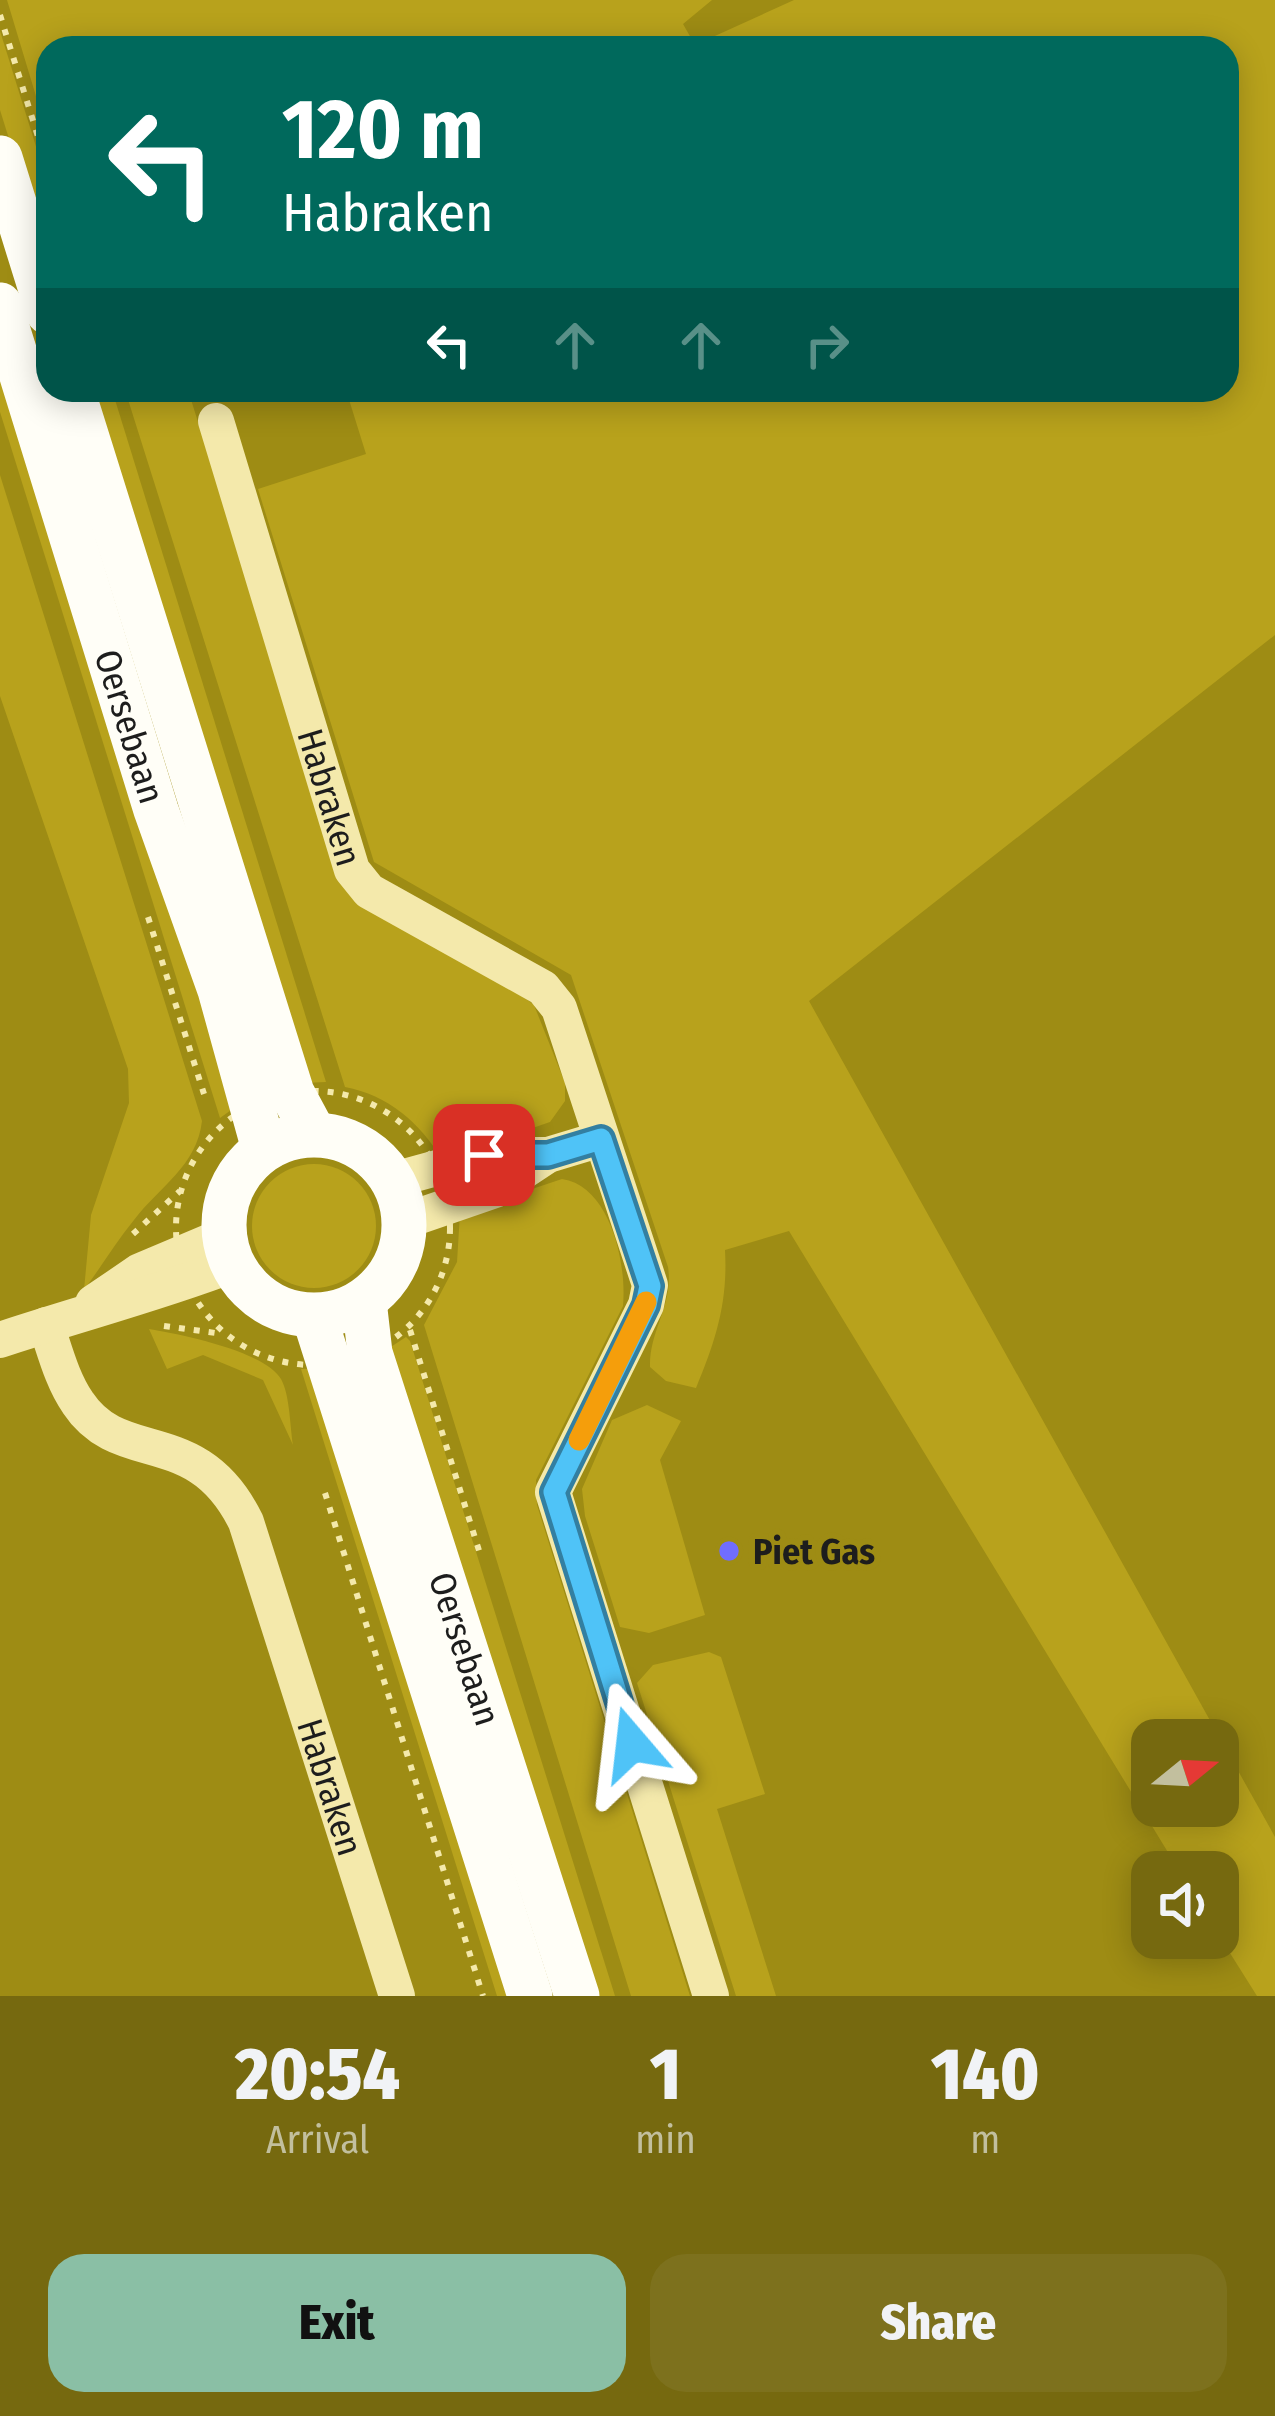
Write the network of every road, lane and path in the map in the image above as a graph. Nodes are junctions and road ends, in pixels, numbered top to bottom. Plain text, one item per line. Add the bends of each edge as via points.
1 (0, 15) edge
2 (21, 153) edge
3 (36, 241) edge
4 (0, 304) edge
5 (75, 402) edge
6 (216, 421) dead end
7 (274, 1099) junction
8 (314, 1134) junction
9 (601, 1139) junction
10 (264, 1149) junction
11 (420, 1194) junction
12 (228, 1250) junction
13 (182, 1268) junction
14 (364, 1301) junction
15 (314, 1316) junction
16 (46, 1325) junction
17 (0, 1340) edge
18 (285, 1363) junction
19 (331, 1367) junction
20 (324, 1490) dead end
21 (397, 1996) edge
22 (483, 1996) edge
23 (530, 1996) edge
24 (577, 1996) edge
25 (711, 1996) edge

1 - 2 path
2 - 3 main road
4 - 7 main road, Oersebaan via 156,810
5 - 7 main road, Oersebaan
6 - 9 street, Habraken via 352,870 369,891 543,988 559,1008
7 - 8 main road, Oersebaan
7 - 10 main road, Oersebaan
7 - 11 path via 335,1092 383,1111 404,1127
7 - 13 path via 216,1132 195,1159 177,1211
8 - 10 main road
8 - 11 main road via 359,1146
9 - 11 street via 548,1155 484,1155
9 - 25 street, Habraken via 650,1286 554,1492
10 - 12 main road via 231,1186
11 - 14 main road via 387,1280
11 - 19 path via 448,1250 435,1291 409,1326
12 - 13 street
12 - 15 main road via 252,1292 281,1310
13 - 16 street via 144,1298
13 - 18 path via 226,1335
14 - 15 main road
14 - 19 main road, Oersebaan
15 - 19 main road, Oersebaan
16 - 17 street
16 - 21 street, Habraken via 80,1407 116,1435 192,1458 228,1486
18 - 19 path
18 - 19 path
19 - 23 main road, Oersebaan
19 - 24 main road, Oersebaan
20 - 22 path

